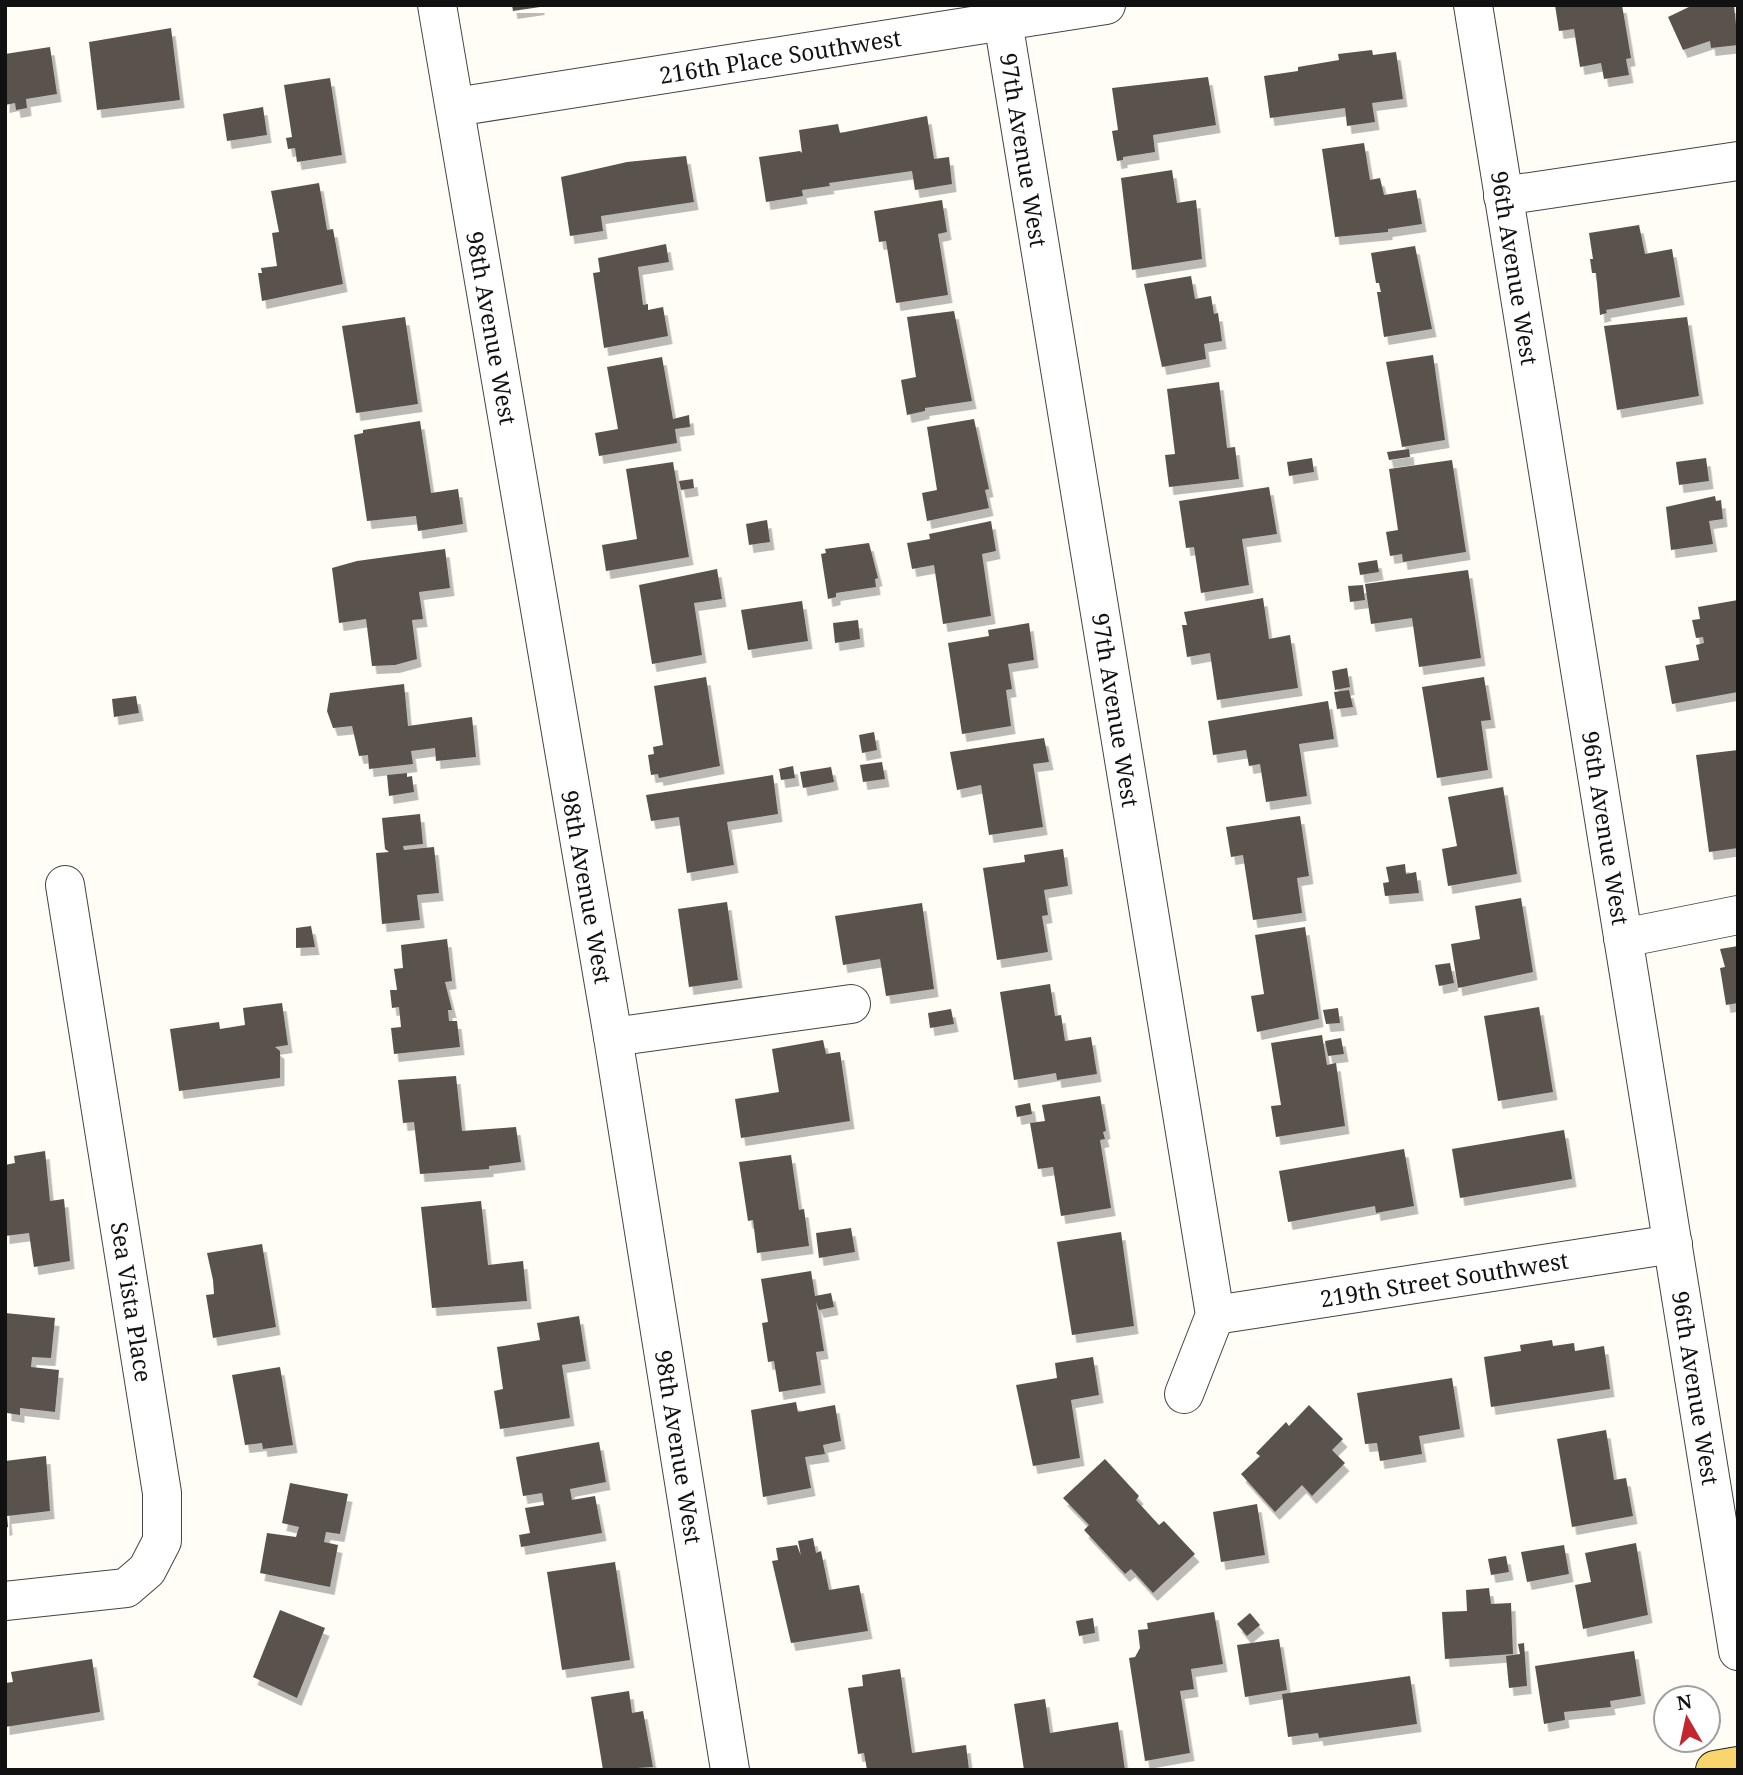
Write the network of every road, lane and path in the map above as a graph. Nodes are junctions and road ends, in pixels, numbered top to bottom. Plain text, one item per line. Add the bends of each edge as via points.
1 (438, 5) edge
2 (1106, 5) edge
3 (1473, 5) edge
4 (1003, 21) junction
5 (455, 107) junction
6 (1738, 161) edge
7 (1503, 196) junction
8 (65, 885) dead end
9 (1738, 915) edge
10 (1623, 938) junction
11 (851, 1004) dead end
12 (613, 1037) junction
13 (1673, 1244) junction
14 (1215, 1315) junction
15 (1184, 1394) dead end
16 (5, 1601) edge
17 (1738, 1651) edge
18 (1737, 1767) edge
19 (730, 1770) edge
20 (1715, 1770) edge

1 - 5 street, 98th Avenue West
2 - 4 street, 216th Place Southwest
3 - 7 street, 96th Avenue West
4 - 5 street, 216th Place Southwest
4 - 14 street, 97th Avenue West
5 - 12 street, 98th Avenue West
6 - 7 street
7 - 10 street, 96th Avenue West
8 - 16 street, Sea Vista Place via 162,1493 162,1541 147,1570 126,1588
9 - 10 street
10 - 13 street, 96th Avenue West
11 - 12 street
12 - 19 street, 98th Avenue West
13 - 14 street, 219th Street Southwest
13 - 17 street, 96th Avenue West
14 - 15 street
18 - 20 main road

